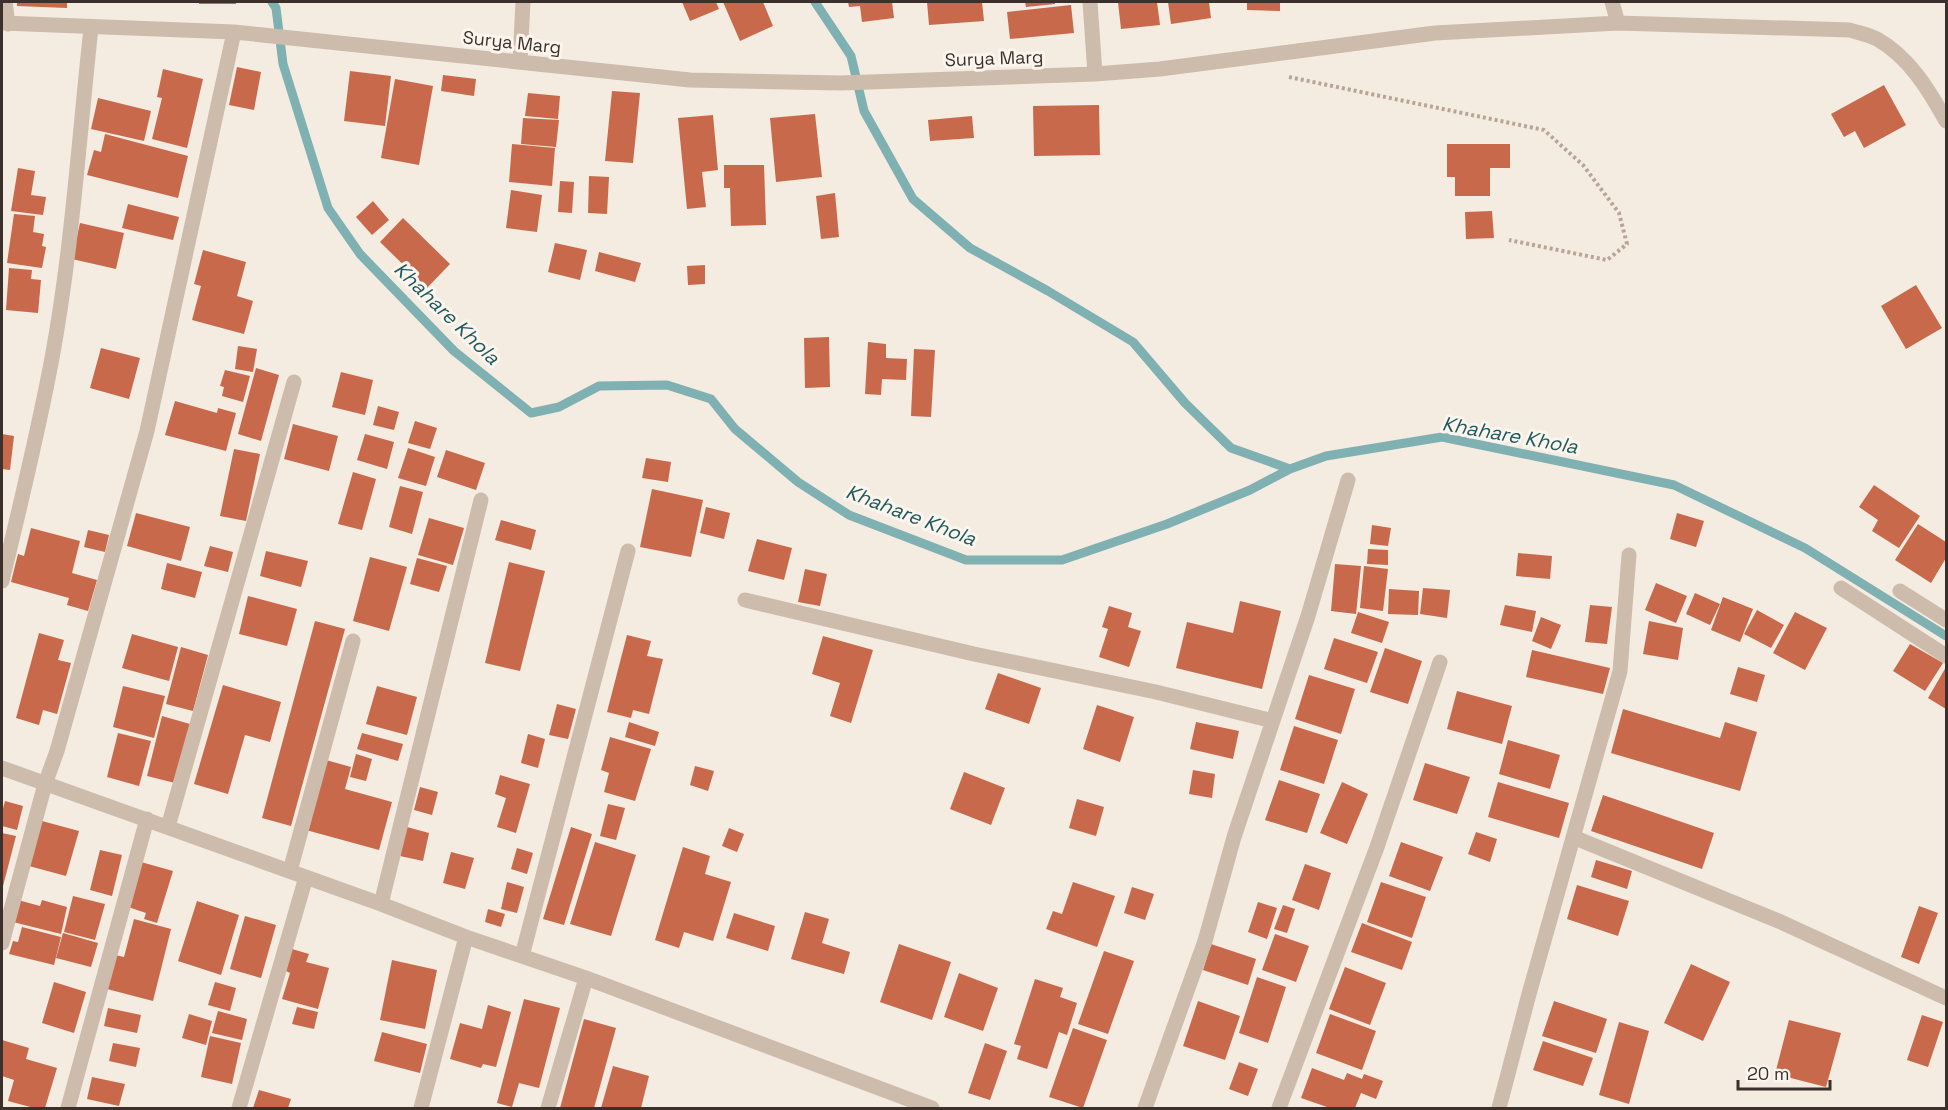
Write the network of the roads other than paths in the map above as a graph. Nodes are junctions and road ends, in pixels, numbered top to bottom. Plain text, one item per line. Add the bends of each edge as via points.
1 (5, 2) edge
2 (523, 2) edge
3 (1090, 2) edge
4 (1612, 2) edge
5 (1618, 23) junction
6 (5, 24) edge
7 (91, 28) junction
8 (234, 32) junction
9 (520, 62) junction
10 (1095, 74) junction
11 (1947, 121) edge
12 (294, 382) dead end
13 (1348, 480) dead end
14 (482, 500) dead end
15 (628, 551) dead end
16 (1629, 555) dead end
17 (2, 581) edge
18 (1841, 588) dead end
19 (1900, 591) dead end
20 (745, 600) dead end
21 (1947, 620) edge
22 (353, 641) dead end
23 (1947, 656) edge
24 (1440, 662) dead end
25 (1273, 721) junction
26 (2, 768) edge
27 (45, 784) junction
28 (147, 819) junction
29 (168, 827) junction
30 (1574, 837) junction
31 (290, 871) junction
32 (306, 877) junction
33 (381, 904) junction
34 (466, 937) junction
35 (2, 944) edge
36 (522, 956) junction
37 (586, 978) junction
38 (1947, 998) edge
39 (68, 1108) edge
40 (239, 1108) edge
41 (421, 1108) edge
42 (548, 1108) edge
43 (932, 1108) edge
44 (1145, 1108) edge
45 (1279, 1108) edge
46 (1499, 1108) edge

1 - 6 street
2 - 9 street
3 - 10 street
4 - 5 street
5 - 10 street, Surya Marg via 1435,33 1227,62
5 - 11 street, Surya Marg via 1850,30 1875,38 1898,53 1930,92
6 - 7 street, Surya Marg
7 - 8 street, Surya Marg
7 - 17 street via 68,254 52,357 32,461
8 - 9 street, Surya Marg
8 - 27 street via 147,432
9 - 10 street, Surya Marg via 690,80 841,83
12 - 29 street
13 - 25 street
14 - 33 street
15 - 36 street
16 - 30 street via 1620,670
18 - 23 street
19 - 21 street
20 - 25 street
22 - 31 street
24 - 45 street via 1377,847
25 - 44 street via 1234,837 1205,941
26 - 27 street
27 - 28 street
27 - 35 street
28 - 29 street
28 - 39 street
29 - 31 street
30 - 38 street via 1781,922
30 - 46 street
31 - 32 street
32 - 33 street
32 - 40 street
33 - 34 street
34 - 36 street
34 - 41 street
36 - 37 street
37 - 42 street
37 - 43 street

